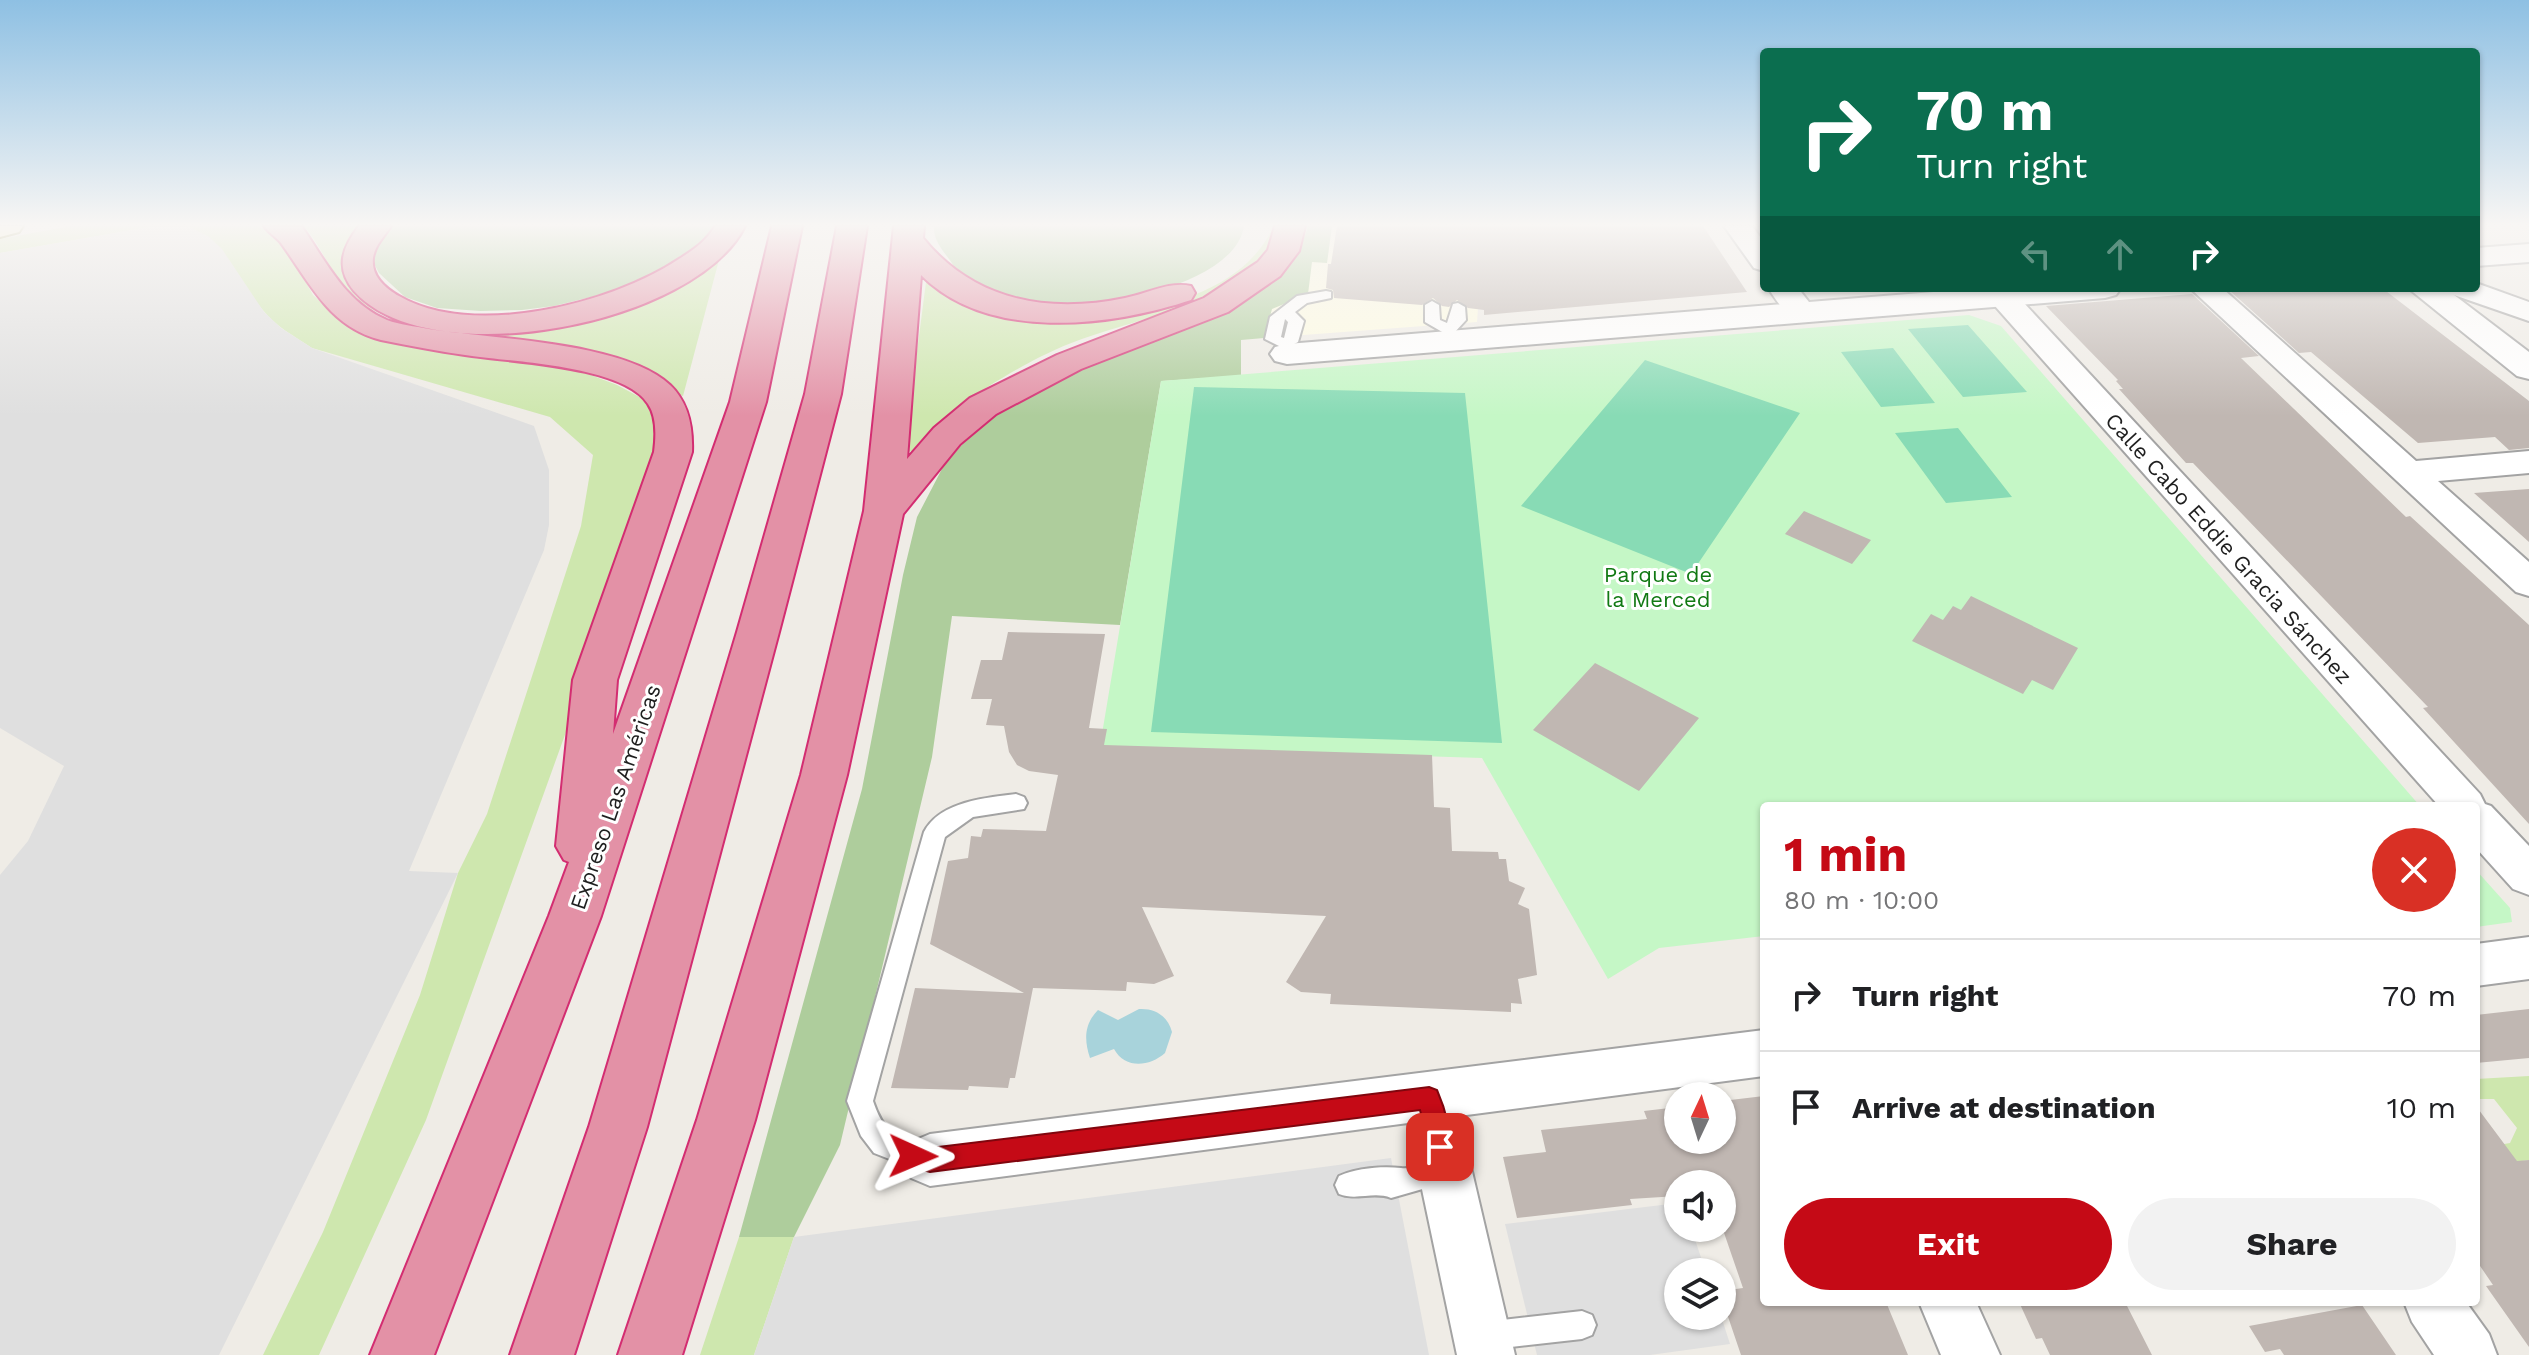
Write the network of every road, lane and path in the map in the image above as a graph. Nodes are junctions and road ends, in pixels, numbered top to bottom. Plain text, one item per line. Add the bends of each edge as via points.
1 (328, 289) edge
2 (368, 289) edge
3 (649, 289) edge
4 (773, 289) edge
5 (841, 289) edge
6 (904, 289) edge
7 (963, 289) edge
8 (1186, 289) edge
9 (1239, 289) edge
10 (2019, 292) edge
11 (2209, 292) edge
12 (2429, 292) edge
13 (2472, 292) edge
14 (1998, 293) edge
15 (1326, 295) dead end
16 (1792, 300) edge
17 (1432, 305) dead end
18 (1458, 307) dead end
19 (2529, 312) edge
20 (1450, 335) junction
21 (1286, 349) joint
22 (2529, 369) edge
23 (2529, 462) edge
24 (2407, 473) junction
25 (884, 511) junction
26 (2529, 583) edge
27 (2461, 802) edge
28 (1016, 803) dead end
29 (2480, 822) edge
30 (2529, 876) edge
31 (575, 916) junction
32 (2529, 958) edge
33 (2480, 964) edge
34 (1760, 1054) edge
35 (1429, 1098) junction
36 (930, 1160) joint
37 (1445, 1171) junction
38 (1348, 1185) dead end
39 (1949, 1306) edge
40 (2435, 1306) edge
41 (1582, 1325) dead end
42 (1484, 1346) edge
43 (402, 1355) edge
44 (542, 1355) edge
45 (650, 1355) edge
46 (1971, 1355) edge
47 (2468, 1355) edge

1 - 31 highway via 355,318 381,330 584,362 617,372 657,392 671,414 673,452 595,680
2 - 3 highway via 401,311 483,324 554,318 621,302
4 - 31 highway, Expreso Las Américas via 748,402
5 - 44 highway via 823,394 758,632 618,1127
6 - 25 highway
7 - 8 highway via 1022,309 1081,314 1154,302
9 - 25 highway via 1216,305 1069,362 983,406 947,436
10 - 14 street
11 - 24 street
12 - 22 street
13 - 19 street
14 - 16 street
14 - 27 street, Calle Cabo Eddie Gracia Sánchez
15 - 21 lane via 1302,299 1275,320 1273,339
16 - 20 street
17 - 20 lane via 1433,322
18 - 20 lane
20 - 21 street
23 - 24 street
24 - 26 street
25 - 45 highway via 824,775 726,1120
28 - 36 lane via 968,809 935,832 860,1101 869,1131 896,1153
29 - 30 street
31 - 43 highway, Expreso Las Américas
32 - 33 street
34 - 35 street
35 - 36 street
35 - 37 street
37 - 38 lane via 1391,1185 1395,1179
37 - 42 street
39 - 46 street
40 - 47 street
41 - 42 lane

